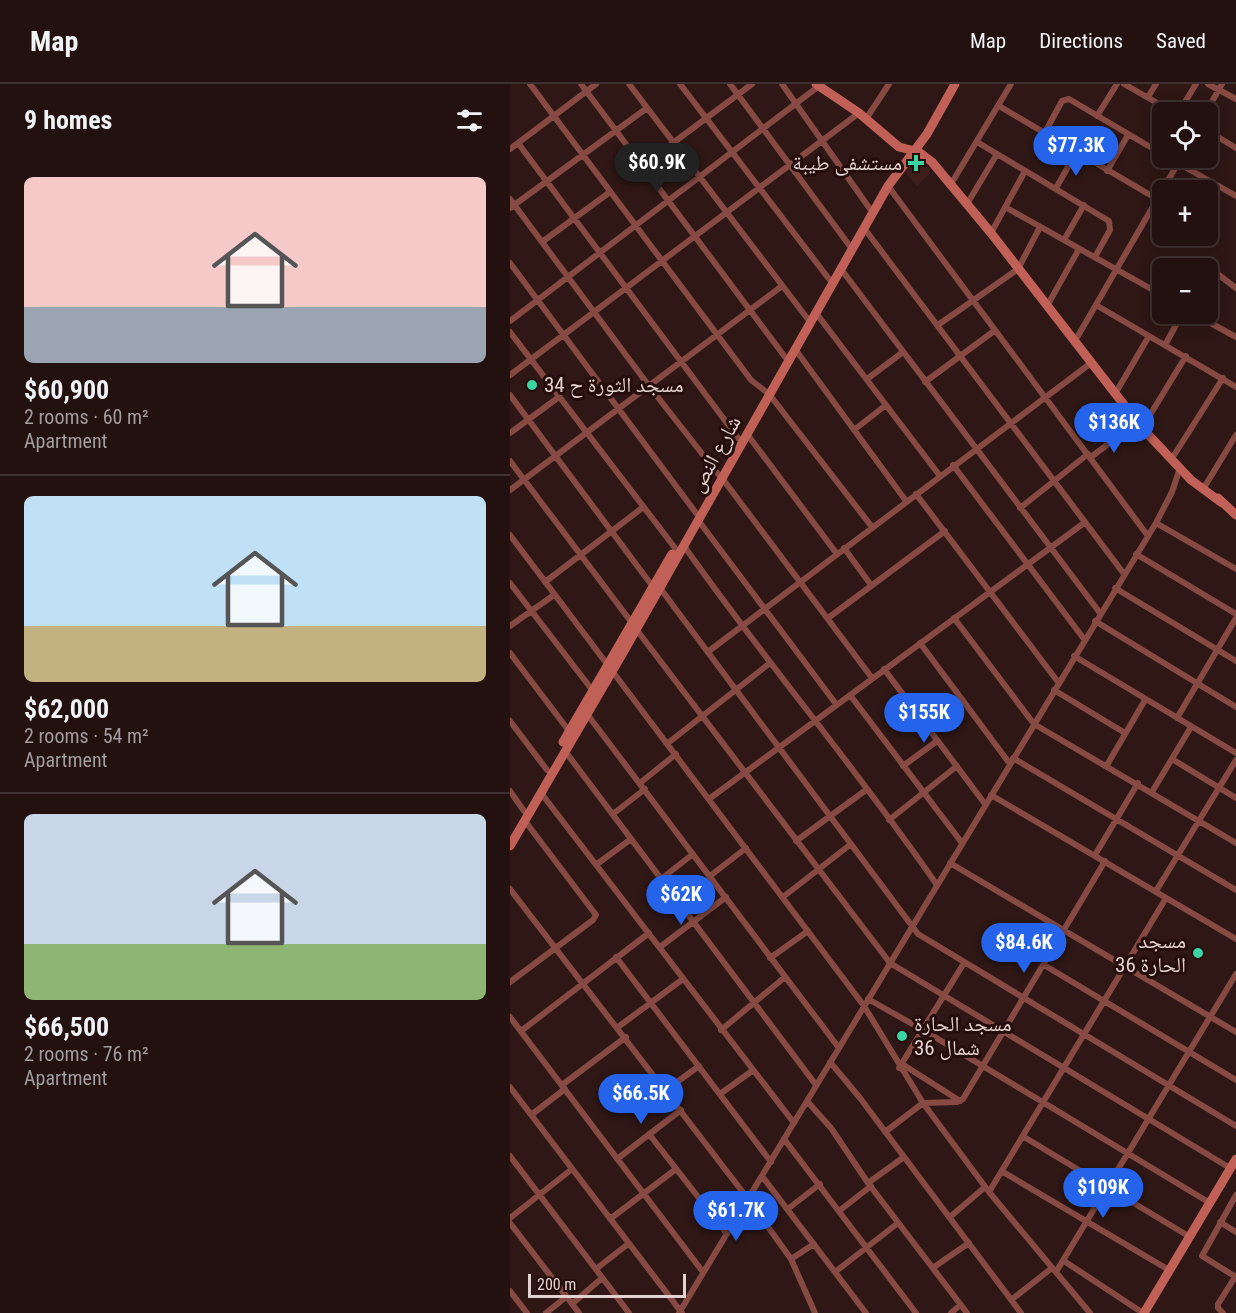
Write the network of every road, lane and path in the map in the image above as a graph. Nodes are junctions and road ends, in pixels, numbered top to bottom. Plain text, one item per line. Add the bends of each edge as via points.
1 (530, 84) edge
2 (581, 84) edge
3 (596, 84) edge
4 (629, 84) edge
5 (680, 84) edge
6 (730, 84) edge
7 (752, 84) edge
8 (782, 84) edge
9 (889, 84) edge
10 (948, 84) edge
11 (955, 84) edge
12 (1011, 84) edge
13 (1117, 84) edge
14 (1124, 84) edge
15 (1156, 84) edge
16 (1196, 84) edge
17 (1208, 84) edge
18 (818, 85) edge
19 (1221, 87) edge
20 (587, 91) junction
21 (738, 95) junction
22 (1148, 97) junction
23 (1236, 99) edge
24 (1156, 102) edge
25 (1185, 102) edge
26 (1212, 102) edge
27 (797, 104) junction
28 (999, 106) junction
29 (647, 108) junction
30 (554, 116) junction
31 (862, 116) junction
32 (1097, 116) junction
33 (706, 118) junction
34 (616, 130) junction
35 (764, 130) junction
36 (1044, 134) junction
37 (1128, 135) junction
38 (1218, 137) edge
39 (821, 141) junction
40 (977, 142) junction
41 (518, 143) junction
42 (674, 143) junction
43 (1152, 148) edge
44 (1236, 148) edge
45 (510, 149) edge
46 (911, 150) junction
47 (733, 153) junction
48 (1076, 153) junction
49 (582, 154) junction
50 (997, 154) junction
51 (790, 165) junction
52 (642, 166) junction
53 (1192, 168) edge
54 (1025, 171) junction
55 (1107, 171) junction
56 (700, 177) junction
57 (546, 182) junction
58 (951, 184) junction
59 (888, 186) junction
60 (759, 187) junction
61 (1056, 188) junction
62 (610, 192) junction
63 (1152, 196) edge
64 (1236, 196) edge
65 (669, 201) junction
66 (511, 204) edge
67 (968, 204) junction
68 (1084, 205) junction
69 (1005, 207) junction
70 (1152, 208) edge
71 (870, 209) junction
72 (727, 212) junction
73 (574, 219) junction
74 (636, 225) junction
75 (1040, 227) junction
76 (864, 228) junction
77 (991, 233) junction
78 (695, 236) junction
79 (1064, 240) junction
80 (542, 242) junction
81 (849, 245) junction
82 (1079, 249) junction
83 (600, 254) junction
84 (1095, 257) junction
85 (663, 260) junction
86 (510, 264) edge
87 (841, 269) junction
88 (1117, 269) junction
89 (1018, 270) junction
90 (1218, 274) edge
91 (569, 277) junction
92 (829, 279) junction
93 (782, 286) junction
94 (1236, 288) edge
95 (627, 289) junction
96 (1152, 289) edge
97 (537, 301) junction
98 (973, 301) junction
99 (1096, 305) junction
100 (1047, 306) junction
101 (750, 309) junction
102 (596, 313) junction
103 (811, 315) junction
104 (510, 321) edge
105 (1177, 324) edge
106 (1212, 324) edge
107 (938, 325) junction
108 (994, 331) junction
109 (510, 332) edge
110 (717, 334) junction
111 (563, 336) junction
112 (1149, 336) junction
113 (1236, 337) edge
114 (1075, 341) junction
115 (1165, 345) junction
116 (795, 349) junction
117 (903, 352) junction
118 (1186, 356) junction
119 (785, 357) junction
120 (961, 357) junction
121 (531, 360) junction
122 (680, 362) junction
123 (1091, 363) junction
124 (510, 375) edge
125 (1223, 378) junction
126 (867, 379) junction
127 (925, 382) junction
128 (649, 386) junction
129 (1236, 387) edge
130 (767, 393) junction
131 (1115, 394) junction
132 (510, 395) edge
133 (559, 397) junction
134 (1045, 398) junction
135 (886, 405) junction
136 (619, 409) junction
137 (529, 420) junction
138 (1010, 423) junction
139 (1142, 428) junction
140 (854, 430) junction
141 (1124, 432) dead end
142 (510, 433) edge
143 (587, 433) junction
144 (1236, 435) edge
145 (742, 436) junction
146 (975, 449) junction
147 (1090, 455) junction
148 (555, 456) junction
149 (1171, 460) junction
150 (510, 461) edge
151 (953, 465) junction
152 (1181, 470) junction
153 (720, 476) junction
154 (940, 476) junction
155 (524, 479) junction
156 (1054, 480) junction
157 (1205, 486) junction
158 (510, 490) edge
159 (916, 494) junction
160 (906, 501) junction
161 (1222, 503) junction
162 (642, 508) junction
163 (1020, 508) junction
164 (1235, 512) edge
165 (697, 516) junction
166 (1084, 523) junction
167 (1156, 523) junction
168 (872, 527) junction
169 (611, 531) junction
170 (945, 531) junction
171 (510, 535) edge
172 (1148, 536) junction
173 (680, 547) junction
174 (844, 548) junction
175 (1049, 548) junction
176 (837, 554) junction
177 (1136, 554) junction
178 (580, 555) junction
179 (1027, 563) junction
180 (1236, 569) edge
181 (1124, 574) junction
182 (545, 582) junction
183 (801, 582) junction
184 (510, 583) edge
185 (871, 585) junction
186 (657, 588) junction
187 (1115, 588) junction
188 (990, 591) junction
189 (554, 595) junction
190 (766, 609) junction
191 (531, 611) junction
192 (1100, 614) junction
193 (1236, 616) edge
194 (828, 618) junction
195 (954, 618) junction
196 (1095, 621) junction
197 (510, 626) edge
198 (634, 626) junction
199 (741, 627) junction
200 (1084, 639) junction
201 (920, 643) junction
202 (1217, 649) junction
203 (709, 651) junction
204 (510, 653) edge
205 (1074, 656) junction
206 (1236, 661) edge
207 (770, 663) junction
208 (610, 667) junction
209 (884, 669) junction
210 (872, 678) junction
211 (1058, 682) junction
212 (1198, 684) junction
213 (737, 688) junction
214 (1053, 690) junction
215 (593, 691) junction
216 (850, 695) junction
217 (1146, 700) junction
218 (836, 704) junction
219 (1236, 706) edge
220 (587, 714) junction
221 (702, 715) junction
222 (1177, 718) junction
223 (510, 721) edge
224 (815, 721) junction
225 (1034, 724) junction
226 (1191, 726) junction
227 (569, 731) junction
228 (1125, 733) junction
229 (937, 741) junction
230 (668, 744) junction
231 (780, 747) junction
232 (565, 751) junction
233 (1236, 753) edge
234 (676, 754) junction
235 (1172, 759) junction
236 (1236, 760) edge
237 (1011, 761) junction
238 (1107, 765) junction
239 (903, 766) junction
240 (957, 766) junction
241 (547, 770) junction
242 (744, 774) junction
243 (640, 783) junction
244 (1138, 783) junction
245 (1219, 788) junction
246 (645, 789) junction
247 (866, 790) junction
248 (510, 791) edge
249 (1152, 792) junction
250 (541, 793) junction
251 (923, 793) junction
252 (991, 795) junction
253 (1236, 798) edge
254 (709, 799) junction
255 (985, 804) junction
256 (613, 814) junction
257 (831, 814) junction
258 (525, 816) junction
259 (1117, 819) junction
260 (889, 820) junction
261 (1199, 820) junction
262 (510, 836) edge
263 (631, 839) junction
264 (796, 841) junction
265 (962, 843) junction
266 (1236, 843) edge
267 (851, 844) junction
268 (510, 846) edge
269 (746, 848) junction
270 (693, 854) junction
271 (1095, 855) junction
272 (1178, 855) junction
273 (1105, 861) junction
274 (950, 863) junction
275 (597, 864) junction
276 (817, 870) junction
277 (710, 876) junction
278 (661, 879) junction
279 (937, 885) junction
280 (510, 889) edge
281 (1236, 890) edge
282 (1156, 891) junction
283 (726, 897) junction
284 (783, 897) junction
285 (1166, 897) junction
286 (693, 922) junction
287 (912, 926) junction
288 (1064, 930) junction
289 (808, 931) junction
290 (649, 933) junction
291 (1236, 939) edge
292 (555, 947) junction
293 (660, 947) junction
294 (616, 957) junction
295 (770, 958) junction
296 (890, 963) junction
297 (964, 963) junction
298 (1044, 965) junction
299 (1125, 966) junction
300 (1236, 974) edge
301 (785, 977) junction
302 (683, 979) junction
303 (583, 981) junction
304 (510, 982) edge
305 (1233, 984) edge
306 (944, 996) junction
307 (868, 999) junction
308 (1024, 999) junction
309 (1104, 1002) junction
310 (650, 1003) junction
311 (754, 1003) junction
312 (864, 1006) junction
313 (510, 1017) edge
314 (1210, 1017) junction
315 (618, 1027) junction
316 (721, 1030) junction
317 (923, 1030) junction
318 (520, 1031) junction
319 (1236, 1032) edge
320 (1004, 1033) junction
321 (1085, 1036) junction
322 (626, 1037) junction
323 (839, 1048) junction
324 (1190, 1053) junction
325 (830, 1062) junction
326 (699, 1066) junction
327 (901, 1066) junction
328 (983, 1066) junction
329 (1064, 1069) junction
330 (752, 1071) junction
331 (1236, 1080) edge
332 (816, 1085) junction
333 (1169, 1086) junction
334 (510, 1087) edge
335 (564, 1087) junction
336 (666, 1090) junction
337 (720, 1094) junction
338 (807, 1101) junction
339 (960, 1101) junction
340 (923, 1103) junction
341 (1044, 1103) junction
342 (681, 1110) junction
343 (531, 1115) junction
344 (1150, 1119) junction
345 (794, 1123) junction
346 (1236, 1126) edge
347 (885, 1132) junction
348 (649, 1134) junction
349 (1024, 1137) junction
350 (784, 1139) junction
351 (1129, 1154) junction
352 (510, 1156) edge
353 (903, 1157) junction
354 (617, 1159) junction
355 (1236, 1159) edge
356 (771, 1162) junction
357 (1230, 1168) junction
358 (572, 1169) junction
359 (676, 1169) junction
360 (1003, 1172) junction
361 (762, 1176) junction
362 (820, 1184) junction
363 (869, 1184) junction
364 (1108, 1189) junction
365 (987, 1190) junction
366 (643, 1194) junction
367 (539, 1195) junction
368 (1236, 1195) edge
369 (748, 1199) junction
370 (1210, 1203) junction
371 (789, 1208) junction
372 (839, 1211) junction
373 (950, 1217) junction
374 (510, 1218) edge
375 (610, 1219) junction
376 (1088, 1221) junction
377 (1220, 1222) junction
378 (510, 1223) edge
379 (898, 1223) junction
380 (1236, 1232) edge
381 (726, 1234) junction
382 (1190, 1237) junction
383 (969, 1243) junction
384 (628, 1244) junction
385 (814, 1244) junction
386 (867, 1248) junction
387 (791, 1259) junction
388 (1064, 1261) junction
389 (934, 1267) junction
390 (596, 1269) junction
391 (1054, 1270) junction
392 (1170, 1270) junction
393 (703, 1272) junction
394 (835, 1272) junction
395 (1235, 1277) edge
396 (602, 1278) junction
397 (510, 1291) edge
398 (566, 1297) junction
399 (1011, 1300) junction
400 (572, 1304) junction
401 (960, 1305) junction
402 (680, 1312) edge
403 (527, 1313) edge
404 (546, 1313) edge
405 (579, 1313) edge
406 (629, 1313) edge
407 (815, 1313) edge
408 (866, 1313) edge
409 (916, 1313) edge
410 (951, 1313) edge
411 (967, 1313) edge
412 (1021, 1313) edge
413 (1090, 1313) edge
414 (1144, 1313) edge
415 (1223, 1313) edge

1 - 30 street
2 - 20 street
3 - 20 street
4 - 29 street
5 - 33 street
6 - 21 street
7 - 21 street
8 - 27 street
9 - 31 street
10 - 46 main road, شارع النص
11 - 46 main road, شارع النص via 927,134
12 - 28 street
13 - 32 street
14 - 22 street
15 - 22 street
16 - 25 street
17 - 19 street
18 - 27 street
18 - 31 main road
19 - 23 street
19 - 26 street
20 - 30 street
20 - 34 street
21 - 33 street
21 - 35 street
22 - 24 street
27 - 35 street
27 - 39 street
28 - 36 street
28 - 40 street
29 - 34 street
29 - 42 street
30 - 41 street
30 - 49 street
31 - 39 street
31 - 46 main road
32 - 36 street via 1065,98
32 - 37 street
33 - 42 street
33 - 47 street
34 - 49 street
34 - 52 street
35 - 47 street
35 - 51 street
36 - 48 street
37 - 43 street
37 - 55 street
38 - 44 street
39 - 51 street
39 - 71 street
40 - 50 street
40 - 58 street
41 - 45 street
41 - 57 street
42 - 52 street
42 - 56 street
46 - 58 main road via 932,162
46 - 59 main road, شارع النص
46 - 71 main road, شارع النص
47 - 56 street
47 - 60 street
48 - 55 street
48 - 61 street
49 - 57 street
49 - 62 street
50 - 54 street
50 - 67 street
51 - 60 street
51 - 81 street
52 - 65 street
53 - 64 street
54 - 61 street
54 - 69 street
55 - 63 street
56 - 65 street
56 - 72 street
57 - 66 street
57 - 73 street
58 - 67 main road
59 - 76 main road, شارع النص
59 - 98 street
60 - 72 street
60 - 92 street
61 - 68 street
62 - 73 street
62 - 74 street
65 - 74 street
65 - 78 street
66 - 80 street
67 - 77 main road
68 - 79 street
68 - 84 street via 1111,225
69 - 75 street
69 - 77 street
70 - 88 street
71 - 81 main road, شارع النص
72 - 78 street
72 - 93 street
73 - 80 street
73 - 83 street
74 - 83 street
74 - 85 street
75 - 79 street
75 - 89 street
76 - 87 main road, شارع النص
76 - 107 street
77 - 89 main road
78 - 85 street
78 - 101 street
79 - 82 street
80 - 91 street
81 - 92 main road, شارع النص
82 - 84 street
82 - 100 street
83 - 91 street
83 - 95 street
84 - 88 street
85 - 95 street
85 - 110 street
86 - 97 street
87 - 103 main road, شارع النص
87 - 117 street
88 - 96 street
88 - 99 street
89 - 98 street
89 - 100 main road
90 - 94 street
91 - 97 street
91 - 102 street
92 - 103 main road, شارع النص
93 - 101 street
93 - 103 street
95 - 102 street
95 - 122 street
97 - 104 street
97 - 111 street
98 - 107 street
98 - 108 street
99 - 112 street
99 - 114 street
100 - 114 main road
101 - 110 street
101 - 119 street
102 - 111 street
102 - 128 street
103 - 116 main road, شارع النص
103 - 119 main road, شارع النص
103 - 126 street
105 - 115 street
106 - 113 street
107 - 120 street
108 - 120 street
108 - 134 street
109 - 121 street
110 - 122 street
110 - 130 street via 751,380
111 - 121 street
111 - 136 street
112 - 115 street
112 - 131 street
114 - 123 main road
115 - 118 street
116 - 130 main road, شارع النص
116 - 140 street
117 - 126 street
117 - 127 street
118 - 125 street
118 - 139 street
119 - 130 main road, شارع النص
120 - 127 street
120 - 138 street
121 - 124 street
121 - 133 street
122 - 128 street
122 - 145 street
123 - 131 main road
123 - 134 street
125 - 129 street
125 - 149 street
126 - 135 street
127 - 146 street
128 - 136 street
128 - 153 street
130 - 145 main road, شارع النص
130 - 168 street
131 - 139 main road
132 - 137 street
133 - 137 street
133 - 143 street
134 - 138 street
134 - 147 street
135 - 140 street
135 - 154 street
136 - 143 street
136 - 165 street
137 - 142 street
137 - 148 street
138 - 146 street
138 - 156 street
139 - 149 main road
140 - 160 street
141 - 147 street
143 - 148 street
143 - 162 street
144 - 157 street
145 - 153 main road, شارع النص
145 - 176 street
146 - 151 street
146 - 163 street
147 - 156 street
147 - 172 street
148 - 155 street
148 - 169 street
149 - 152 main road
150 - 155 street
151 - 154 street
151 - 179 street
152 - 157 main road
152 - 161 main road
152 - 167 street
153 - 165 main road, شارع النص
153 - 183 street
154 - 159 street
155 - 158 street
155 - 178 street
156 - 163 street
156 - 166 street
157 - 161 main road
159 - 160 street
159 - 170 street
160 - 168 street
161 - 164 main road
162 - 169 street
162 - 173 street
163 - 175 street
165 - 173 main road, شارع النص
165 - 190 street
166 - 175 street
166 - 181 street
167 - 172 street
167 - 180 street
168 - 174 street
169 - 178 street
169 - 186 street
170 - 185 street
170 - 188 street
171 - 182 street
172 - 177 street
173 - 186 main road, شارع النص
173 - 199 street
174 - 176 street
174 - 185 street
175 - 179 street
175 - 192 street
176 - 183 street
177 - 181 street
177 - 193 street
178 - 182 street
178 - 198 street
179 - 188 street
179 - 200 street
181 - 187 street
182 - 189 street
183 - 190 street
183 - 194 street
184 - 191 street
185 - 194 street
186 - 198 main road, شارع النص
186 - 203 street
187 - 192 street
187 - 202 street
188 - 195 street
188 - 211 street
189 - 191 street
189 - 208 street
190 - 199 street
190 - 218 street
191 - 197 street
191 - 215 street
192 - 196 street
193 - 202 street
194 - 210 street
195 - 201 street
195 - 225 street
196 - 200 street
196 - 212 street
198 - 208 main road, شارع النص
198 - 221 street
199 - 203 street
199 - 207 street
200 - 205 street
201 - 209 street
201 - 237 street
202 - 206 street
202 - 212 street
203 - 213 street
204 - 227 street
205 - 211 street
205 - 217 street
207 - 213 street
207 - 224 street
208 - 215 main road, شارع النص
208 - 220 main road, شارع النص
208 - 230 street
209 - 210 street
209 - 229 street
210 - 216 street
211 - 214 street
212 - 219 street
212 - 222 street
213 - 221 street
213 - 231 street
214 - 225 street
214 - 228 street
215 - 227 main road, شارع النص
216 - 218 street
216 - 239 street
217 - 222 street
217 - 228 street
218 - 224 street
220 - 232 main road, شارع النص
220 - 243 street
221 - 230 street
221 - 242 street
222 - 226 street
223 - 241 street
224 - 231 street
224 - 247 street
225 - 237 street
225 - 238 street
226 - 233 street
226 - 235 street
227 - 241 main road, شارع النص
228 - 238 street
229 - 239 street
229 - 240 street
230 - 234 street
231 - 242 street
231 - 257 street
232 - 250 main road, شارع النص
232 - 256 street
234 - 243 street
234 - 254 street
235 - 245 street
235 - 249 street
236 - 245 street
237 - 252 street
237 - 259 street
238 - 244 street
239 - 251 street
240 - 251 street
240 - 255 street
241 - 258 main road, شارع النص
242 - 254 street
242 - 264 street
243 - 246 street
244 - 249 street
244 - 259 street
245 - 253 street
245 - 261 street
246 - 256 street
246 - 270 street
247 - 257 street
247 - 260 street
248 - 258 street
249 - 261 street
250 - 258 main road, شارع النص
250 - 275 street
251 - 260 street
251 - 265 street
252 - 255 street
252 - 271 street
254 - 269 street
255 - 265 street
256 - 263 street
257 - 264 street
257 - 267 street
258 - 262 main road, شارع النص
258 - 268 main road, شارع النص
258 - 292 street via 596,915
259 - 271 street
259 - 272 street
260 - 279 street
261 - 266 street
261 - 272 street
263 - 275 street
263 - 278 street
264 - 276 street
265 - 274 street
267 - 276 street
267 - 287 street
269 - 277 street
269 - 284 street
270 - 277 street
270 - 278 street
271 - 273 street
272 - 281 street
272 - 282 street
273 - 282 street
273 - 288 street
274 - 279 street
274 - 288 street
275 - 290 street
276 - 284 street
276 - 296 street
277 - 283 street
278 - 286 street
279 - 287 street
280 - 292 street
282 - 285 street
283 - 286 street
283 - 295 street
284 - 289 street
285 - 291 street
285 - 299 street
286 - 293 street
286 - 311 street
287 - 296 street
287 - 297 street
288 - 298 street
288 - 299 street
289 - 295 street
289 - 312 street
290 - 293 street
290 - 294 street
292 - 303 street
292 - 304 street
293 - 302 street
294 - 303 street
294 - 310 street
295 - 301 street
296 - 306 street
296 - 307 street
297 - 306 street
297 - 308 street
298 - 308 street
298 - 309 street
299 - 309 street
299 - 314 street
300 - 305 street
301 - 311 street
301 - 323 street
302 - 310 street
302 - 316 street
303 - 315 street
303 - 318 street
305 - 314 street
306 - 317 street
306 - 320 street
307 - 312 street
307 - 317 street
308 - 320 street
308 - 321 street
309 - 321 street
309 - 324 street
310 - 315 street
310 - 326 street
311 - 316 street
311 - 332 street
312 - 323 street
312 - 327 street
313 - 318 street
314 - 319 street
314 - 324 street
315 - 322 street
316 - 330 street
317 - 327 street
317 - 328 street
318 - 335 street
320 - 328 street
320 - 329 street
321 - 329 street
321 - 333 street
322 - 335 street
322 - 336 street
323 - 325 street
324 - 331 street
324 - 333 street
325 - 332 street
325 - 347 street
326 - 336 street
326 - 337 street
327 - 339 street
327 - 340 street
328 - 339 street
328 - 341 street
329 - 341 street
329 - 344 street
330 - 337 street
330 - 345 street
332 - 338 street
333 - 344 street
333 - 346 street
334 - 343 street
335 - 343 street
335 - 354 street
336 - 342 street
337 - 356 street
338 - 345 street
338 - 363 street via 831,1128
339 - 340 street
340 - 347 street
340 - 365 street
341 - 349 street
341 - 351 street
342 - 348 street
342 - 369 street
343 - 358 street
344 - 351 street
344 - 357 street
345 - 350 street
347 - 353 street
348 - 354 street
348 - 359 street
349 - 360 street
349 - 364 street
350 - 356 street
350 - 362 street
351 - 364 street
351 - 370 street
352 - 367 street
353 - 363 street
353 - 373 street
354 - 366 street
355 - 357 main road
356 - 361 street
357 - 370 main road
358 - 367 street
358 - 375 street
359 - 366 street
359 - 381 street
360 - 365 street
360 - 376 street
361 - 369 street
361 - 371 street
362 - 371 street
362 - 372 street
363 - 372 street
363 - 379 street
364 - 376 street
364 - 382 street
365 - 373 street
365 - 391 street
366 - 375 street
366 - 393 street
367 - 374 street
367 - 390 street
368 - 377 street
369 - 381 street
369 - 387 street
370 - 382 main road
371 - 385 street
372 - 386 street
373 - 383 street
375 - 384 street
376 - 388 street
376 - 392 street
377 - 380 street
377 - 395 street via 1202,1256
378 - 398 street
379 - 386 street
379 - 389 street
381 - 393 street
382 - 392 main road
383 - 389 street
383 - 399 street
384 - 390 street
384 - 402 street
385 - 387 street
385 - 394 street
386 - 394 street
386 - 409 street
387 - 407 street
388 - 391 street
388 - 414 street
389 - 401 street
390 - 396 street
391 - 399 street
391 - 413 street
392 - 414 main road
393 - 402 street
394 - 408 street
395 - 415 street via 1218,1304
396 - 400 street
396 - 406 street
397 - 403 street
398 - 400 street
398 - 404 street
399 - 412 street
400 - 405 street
401 - 410 street
401 - 411 street

